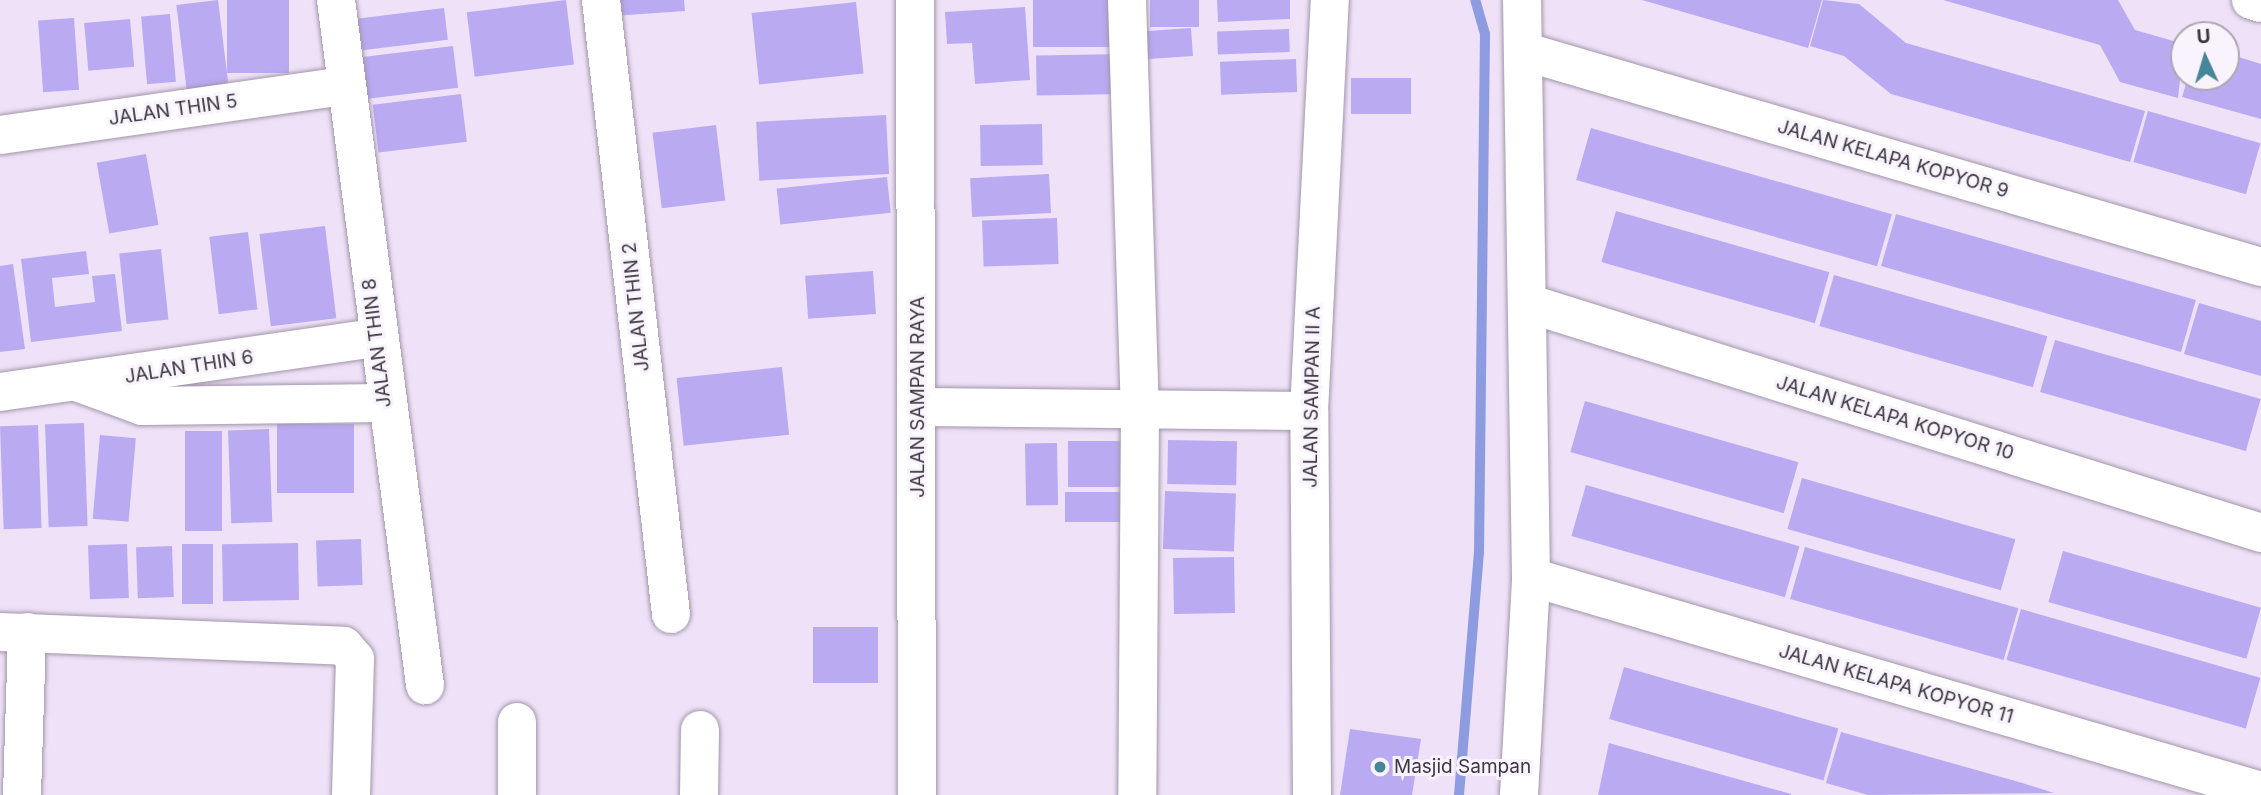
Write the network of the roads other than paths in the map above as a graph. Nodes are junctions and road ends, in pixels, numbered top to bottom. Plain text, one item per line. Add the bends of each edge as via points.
1 (336, 0) edge
2 (601, 0) edge
3 (915, 0) edge
4 (1127, 0) edge
5 (1330, 0) edge
6 (1522, 0) edge
7 (2251, 0) edge
8 (2261, 3) edge
9 (1526, 52) junction
10 (345, 86) junction
11 (0, 135) edge
12 (2261, 267) edge
13 (1530, 304) junction
14 (377, 338) junction
15 (79, 383) junction
16 (0, 392) edge
17 (384, 403) junction
18 (919, 407) junction
19 (1308, 411) junction
20 (1140, 412) junction
21 (2261, 533) edge
22 (1531, 577) junction
23 (671, 614) dead end
24 (14, 632) edge
25 (425, 685) dead end
26 (517, 722) dead end
27 (700, 730) dead end
28 (2261, 791) edge
29 (22, 795) edge
30 (351, 795) edge
31 (517, 795) edge
32 (699, 795) edge
33 (917, 795) edge
34 (1137, 795) edge
35 (1312, 795) edge
36 (1518, 795) edge

1 - 10 street, JALAN THIN 8
2 - 23 street, JALAN THIN 2
3 - 18 street, JALAN SAMPAN RAYA
4 - 20 street
5 - 19 street, JALAN SAMPAN II A
6 - 9 street
7 - 8 street
9 - 12 street, JALAN KELAPA KOPYOR 9
9 - 13 street
10 - 11 street, JALAN THIN 5
10 - 14 street, JALAN THIN 8
13 - 21 street, JALAN KELAPA KOPYOR 10
13 - 22 street
14 - 15 street, JALAN THIN 6
14 - 17 street, JALAN THIN 8
15 - 16 street, JALAN THIN 6
15 - 17 street via 142,406
17 - 25 street, JALAN THIN 8
18 - 20 street
18 - 33 street, JALAN SAMPAN RAYA
19 - 20 street
19 - 35 street, JALAN SAMPAN II A
20 - 34 street
22 - 28 street, JALAN KELAPA KOPYOR 11
22 - 36 street
24 - 29 street
24 - 30 street via 344,646 355,659
26 - 31 street
27 - 32 street

